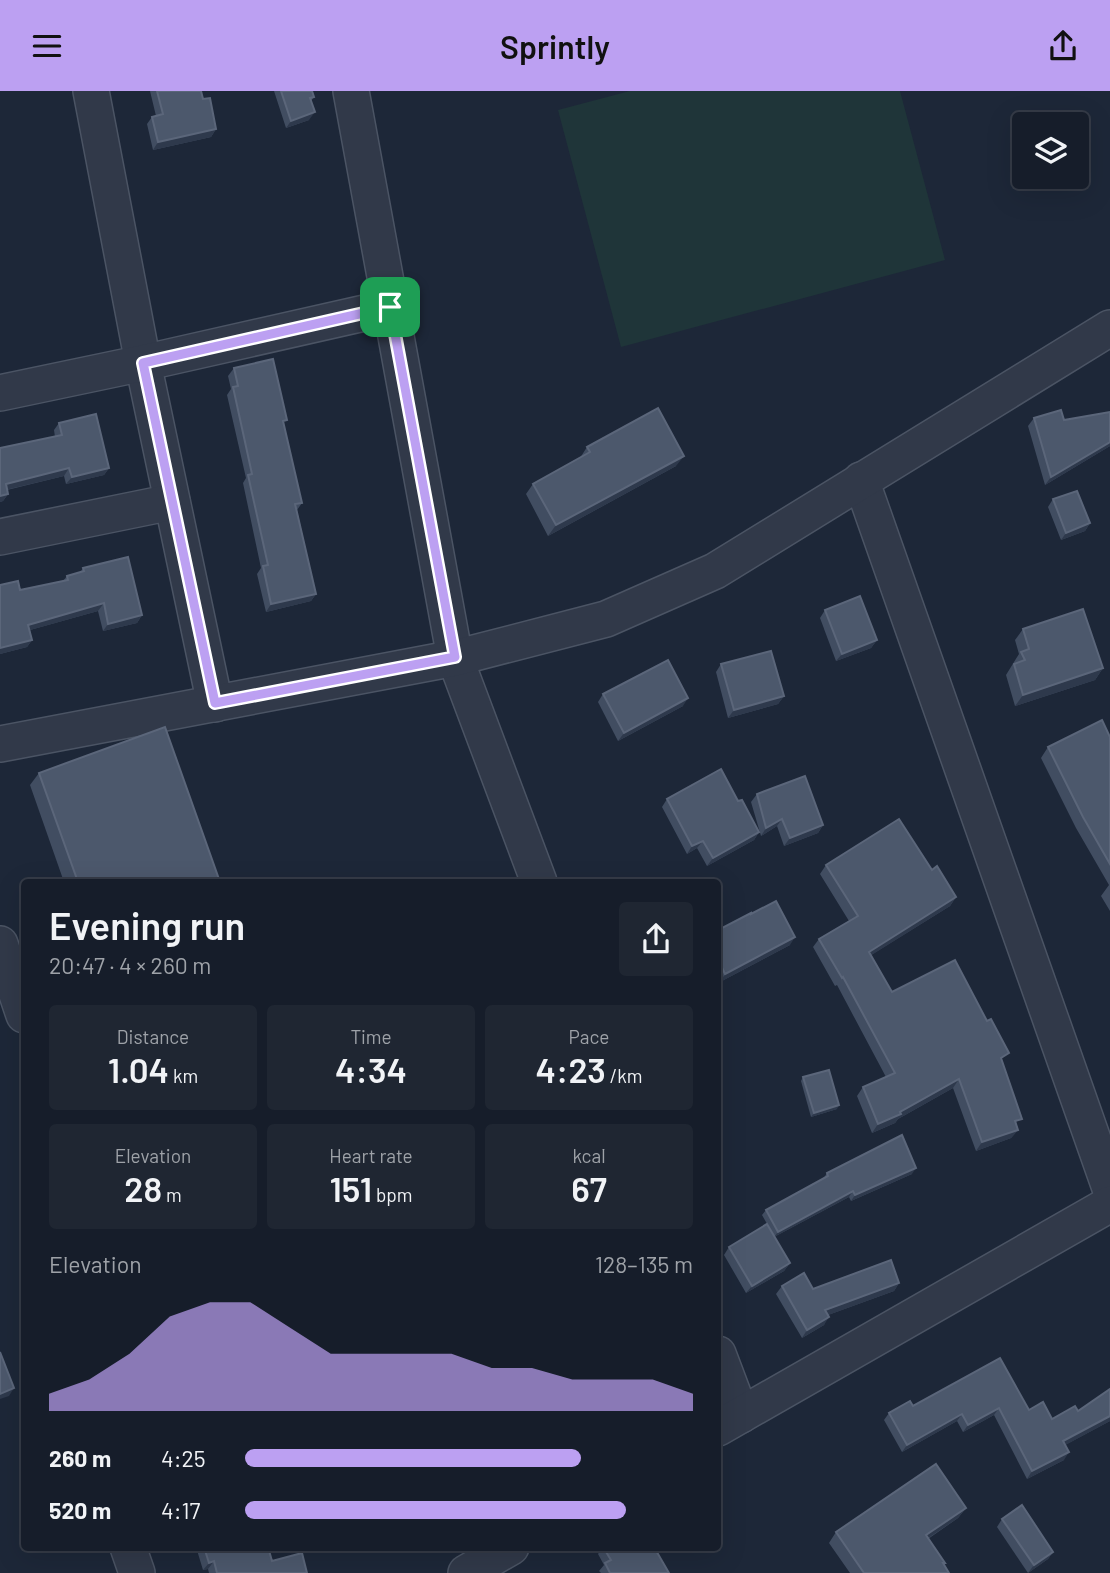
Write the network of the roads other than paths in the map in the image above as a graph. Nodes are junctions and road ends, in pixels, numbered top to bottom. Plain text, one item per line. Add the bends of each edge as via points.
1 (91, 91) edge
2 (351, 91) edge
3 (390, 307) junction
4 (1110, 328) edge
5 (143, 363) junction
6 (0, 393) edge
7 (861, 480) junction
8 (173, 502) junction
9 (0, 537) edge
10 (455, 657) junction
11 (215, 703) junction
12 (0, 744) edge
13 (538, 879) edge
14 (0, 944) edge
15 (21, 1006) edge
16 (1110, 1188) edge
17 (1110, 1204) edge
18 (721, 1373) edge
19 (729, 1422) edge
20 (129, 1551) edge
21 (505, 1551) edge
22 (137, 1573) edge
23 (466, 1573) edge

1 - 5 street
2 - 3 street
3 - 5 street
3 - 10 street
4 - 7 street
5 - 6 street
5 - 8 street
7 - 10 street via 715,571 606,619
7 - 16 street
8 - 9 street
8 - 11 street
10 - 11 street
10 - 13 street
11 - 12 street
14 - 15 street
17 - 19 street
18 - 19 street
20 - 22 street
21 - 23 street

